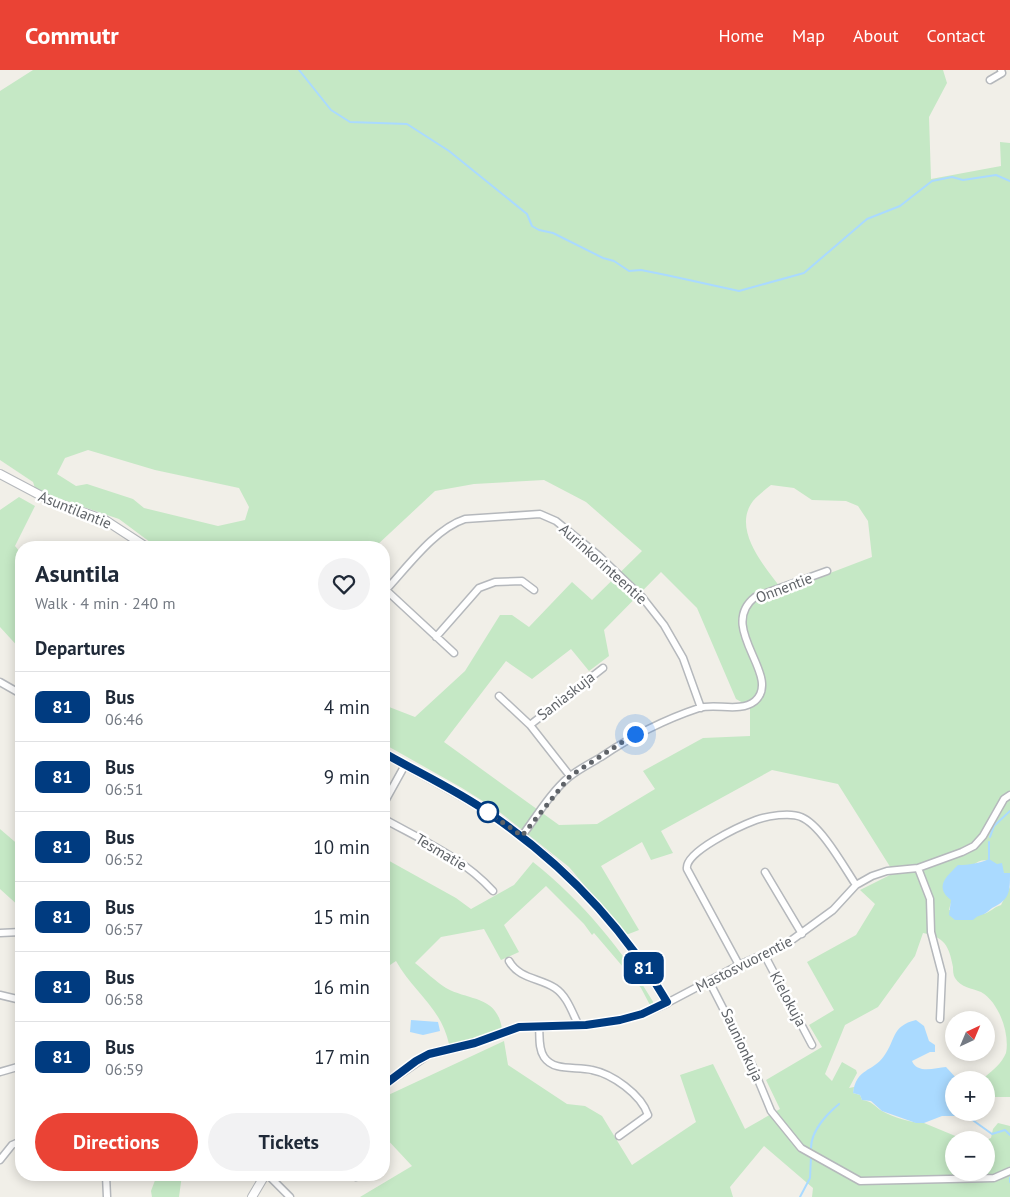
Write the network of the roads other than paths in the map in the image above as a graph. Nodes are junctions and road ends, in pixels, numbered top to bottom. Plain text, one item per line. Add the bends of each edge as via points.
1 (1001, 70) edge
2 (990, 80) dead end
3 (0, 474) edge
4 (137, 541) edge
5 (827, 571) dead end
6 (390, 586) edge
7 (534, 590) dead end
8 (390, 595) edge
9 (436, 636) junction
10 (454, 653) dead end
11 (603, 668) dead end
12 (0, 682) edge
13 (15, 691) edge
14 (499, 696) dead end
15 (701, 708) junction
16 (530, 725) junction
17 (390, 756) edge
18 (405, 765) junction
19 (570, 776) junction
20 (390, 792) edge
21 (1010, 795) edge
22 (390, 822) edge
23 (522, 836) junction
24 (918, 868) junction
25 (765, 872) dead end
26 (856, 885) junction
27 (493, 891) dead end
28 (15, 932) edge
29 (0, 933) edge
30 (802, 934) junction
31 (764, 954) junction
32 (509, 961) dead end
33 (739, 964) junction
34 (709, 981) junction
35 (0, 995) edge
36 (15, 999) edge
37 (667, 1002) junction
38 (940, 1018) dead end
39 (578, 1024) junction
40 (539, 1026) junction
41 (812, 1045) dead end
42 (15, 1068) edge
43 (0, 1072) edge
44 (390, 1080) edge
45 (619, 1136) dead end
46 (15, 1143) edge
47 (0, 1160) edge
48 (1010, 1171) edge
49 (106, 1181) edge
50 (263, 1181) edge
51 (273, 1181) edge
52 (106, 1197) edge
53 (252, 1197) edge
54 (290, 1197) edge

1 - 2 street via 1002,73
3 - 4 street, Asuntilantie via 43,498 105,520
5 - 15 street, Onnentie via 755,597 747,604 742,616 743,632 759,670 761,689 755,700 733,707
6 - 15 street, Aurinkorinteentie via 423,550 456,522 540,514 556,521 598,555 642,597 664,625 683,658
7 - 9 street via 522,581 496,582 479,588
8 - 9 street
9 - 10 street
11 - 16 street, Saniaskuja
12 - 13 street
14 - 16 street
15 - 19 street via 637,733
16 - 19 street
17 - 18 street
18 - 20 street
18 - 23 street via 473,802
19 - 23 street
21 - 24 street, Mastosvuorentie via 974,846
22 - 27 street, Tesmatie via 451,855
23 - 37 street via 606,916
24 - 26 street, Mastosvuorentie via 887,871
24 - 38 street via 930,899 932,938 942,974
25 - 30 street
26 - 30 street, Mastosvuorentie via 833,910
26 - 33 street via 814,825 800,816 757,820 696,852 687,861 687,869
28 - 29 street
30 - 31 street, Mastosvuorentie
31 - 33 street, Mastosvuorentie
31 - 41 street, Kielokuja
32 - 39 street via 518,972 561,993
33 - 34 street, Mastosvuorentie
34 - 37 street, Mastosvuorentie
34 - 48 street, Saunionkuja via 752,1065 771,1111 801,1148 860,1182 994,1178
35 - 36 street
37 - 39 street via 642,1014
39 - 40 street
40 - 44 street via 519,1027 475,1043 429,1054
40 - 45 street via 544,1057 555,1066 591,1070 608,1076 645,1106 648,1114
42 - 43 street
46 - 47 street
49 - 52 street
50 - 53 street
51 - 54 street

